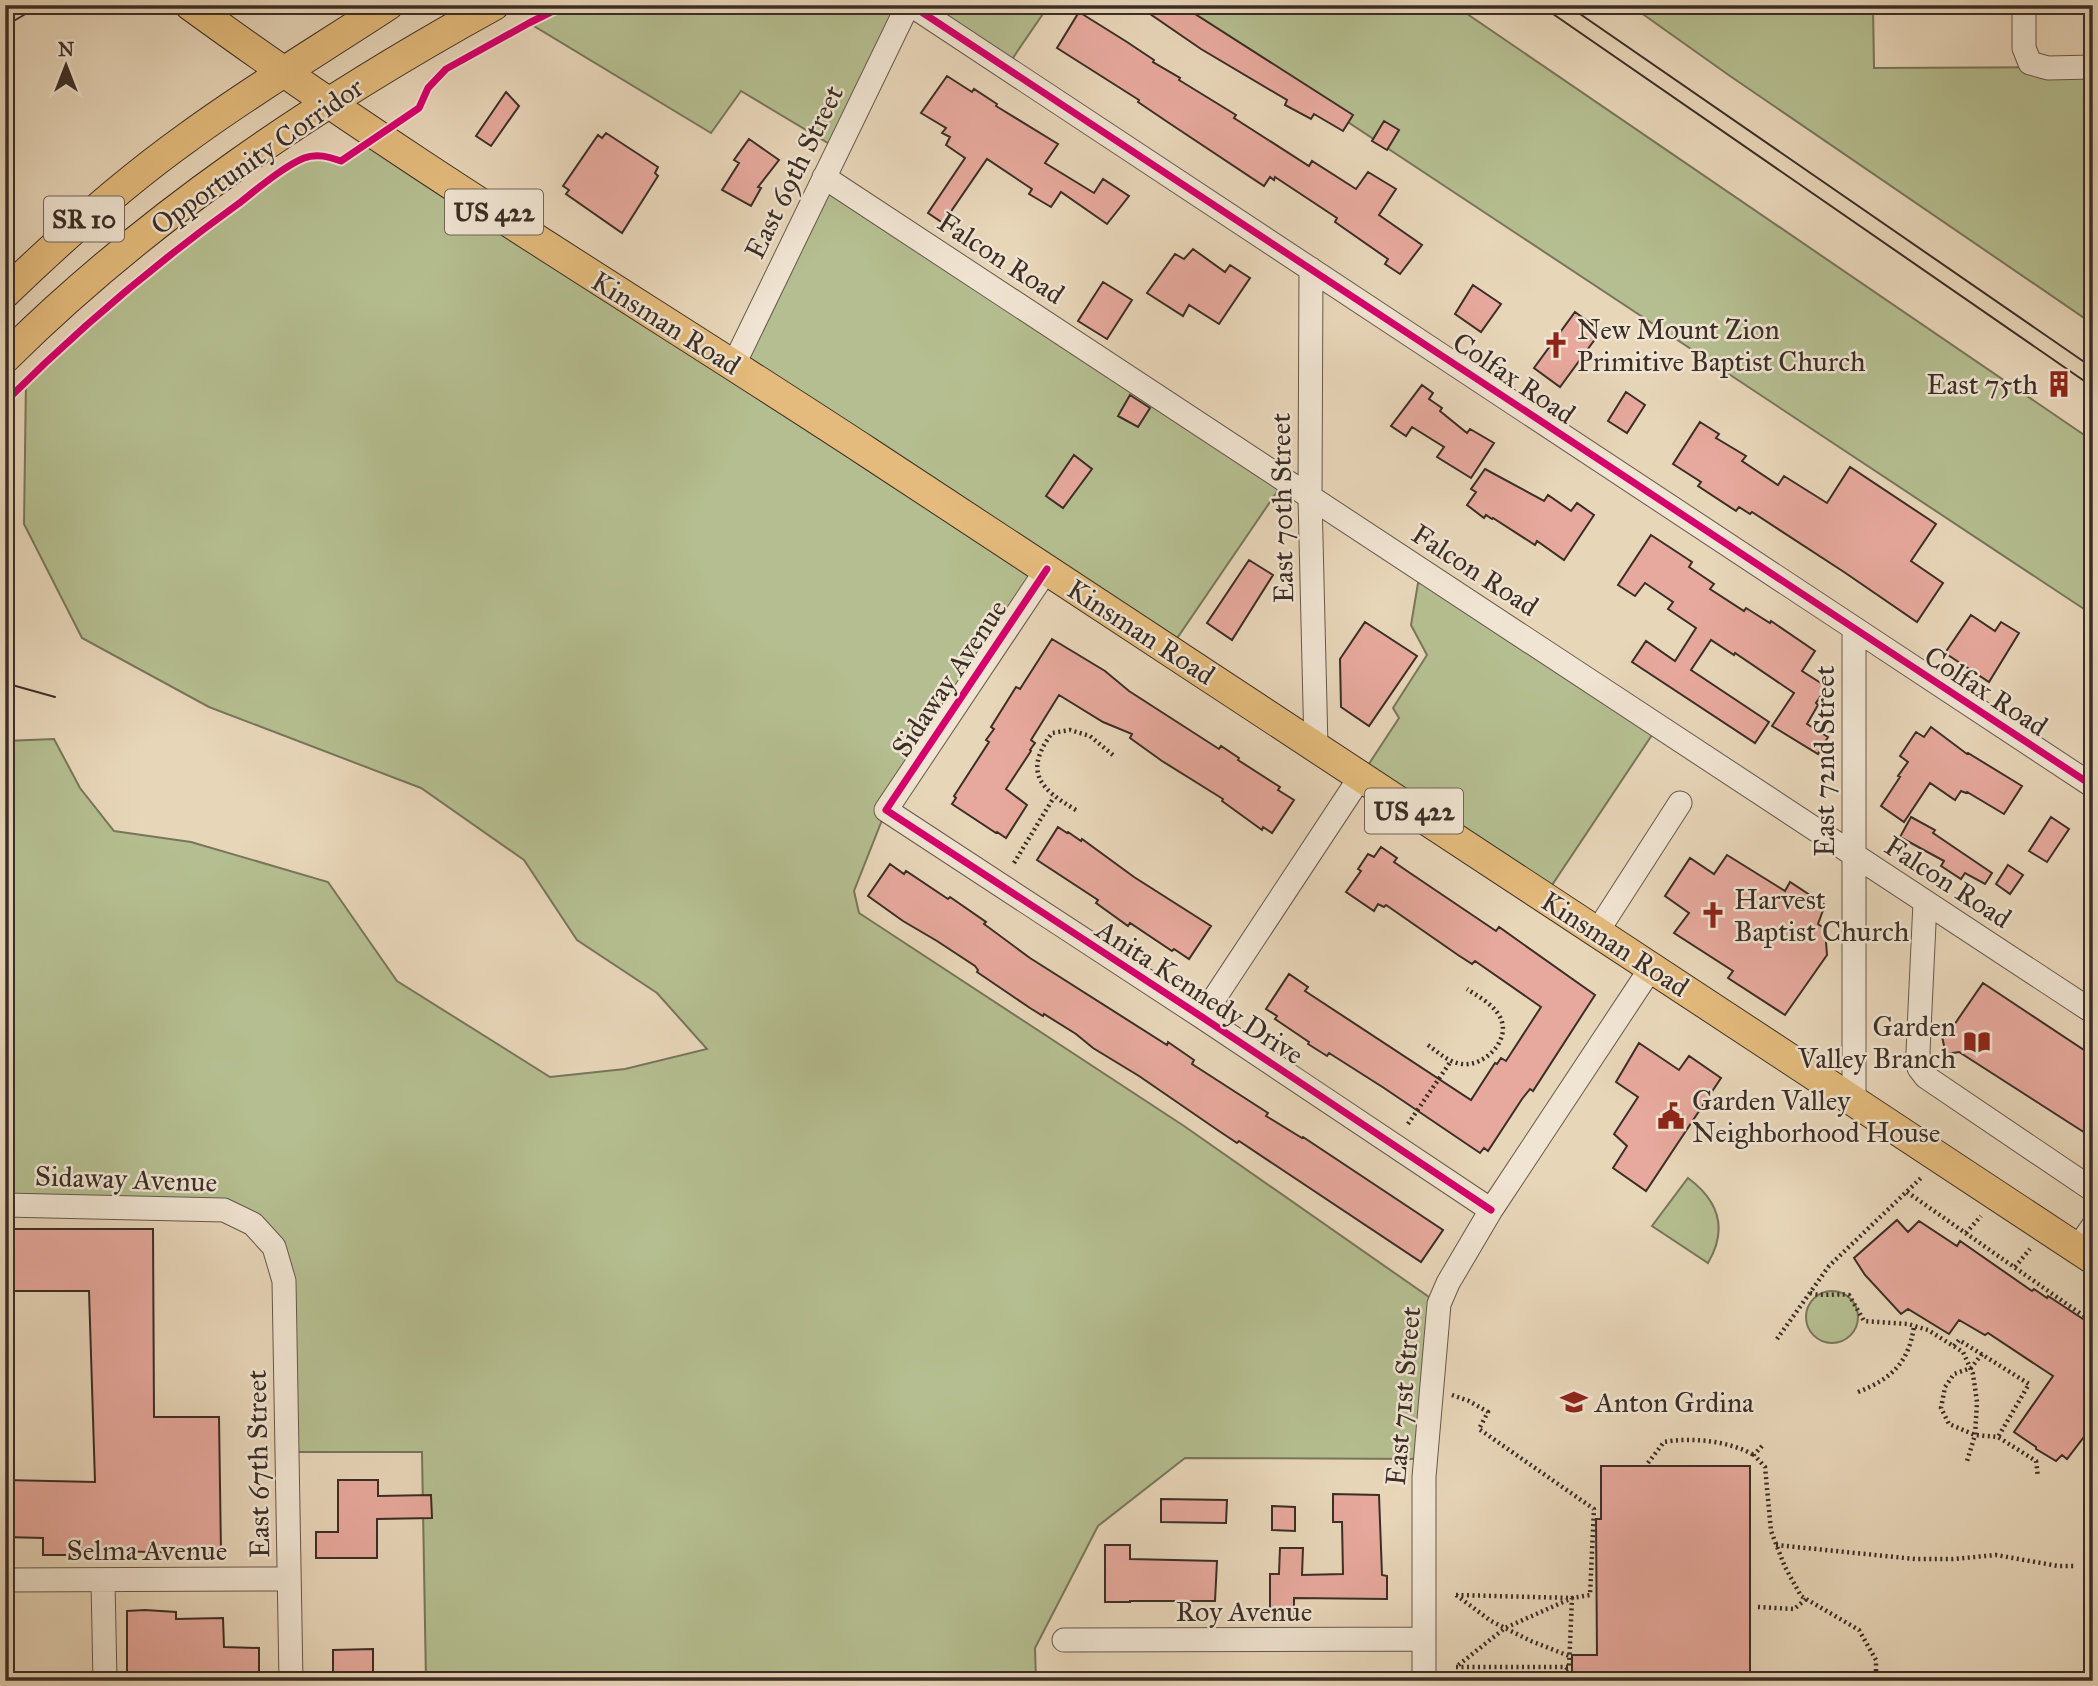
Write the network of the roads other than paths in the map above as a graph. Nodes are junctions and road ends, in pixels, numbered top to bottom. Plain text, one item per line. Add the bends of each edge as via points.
1 (388, 5) edge
2 (494, 5) edge
3 (909, 5) edge
4 (2024, 5) edge
5 (199, 12) edge
6 (2093, 67) edge
7 (285, 72) junction
8 (330, 103) junction
9 (824, 177) junction
10 (1311, 269) junction
11 (5, 293) edge
12 (5, 358) edge
13 (734, 364) junction
14 (1310, 497) junction
15 (1047, 569) junction
16 (1854, 630) junction
17 (1316, 747) junction
18 (1361, 776) junction
19 (2093, 786) edge
20 (1680, 803) dead end
21 (886, 810) joint
22 (1854, 855) junction
23 (1925, 902) junction
24 (1597, 932) junction
25 (1651, 968) junction
26 (2093, 1012) edge
27 (1202, 1017) junction
28 (1854, 1102) junction
29 (2093, 1191) edge
30 (5, 1205) edge
31 (1491, 1210) junction
32 (2088, 1245) edge
33 (274, 1247) joint
34 (289, 1579) junction
35 (5, 1580) edge
36 (103, 1581) junction
37 (1423, 1639) junction
38 (1064, 1640) dead end
39 (105, 1681) edge
40 (291, 1681) edge
41 (1423, 1681) edge

1 - 7 main road, Opportunity Corridor / SR 10
2 - 8 main road, Opportunity Corridor / SR 10
3 - 9 street, East 69th Street
3 - 10 street, Colfax Road
4 - 6 street via 2024,48 2030,63 2048,68
5 - 7 main road, Kinsman Road / US 422
7 - 8 main road, Kinsman Road / US 422
7 - 11 main road, Opportunity Corridor / SR 10 via 154,162
8 - 12 main road, Opportunity Corridor / SR 10 via 151,229
8 - 13 main road, Kinsman Road / US 422 via 611,289
9 - 13 street, East 69th Street
9 - 14 street, Falcon Road
10 - 14 street, East 70th Street
10 - 16 street, Colfax Road
13 - 15 main road, Kinsman Road / US 422
14 - 17 street, East 70th Street
14 - 22 street, Falcon Road
15 - 17 main road, Kinsman Road / US 422
15 - 21 street, Sidaway Avenue
16 - 19 street, Colfax Road
16 - 22 street, East 72nd Street
17 - 18 main road, Kinsman Road / US 422
18 - 24 main road, Kinsman Road / US 422
18 - 27 street
20 - 24 street
21 - 27 street, Anita Kennedy Drive
22 - 23 street, Falcon Road
22 - 28 street, East 72nd Street
23 - 26 street, Falcon Road
23 - 29 street via 1920,1068 1926,1077
24 - 25 main road, Kinsman Road / US 422
25 - 28 main road, Kinsman Road / US 422
25 - 31 street, East 71st Street
27 - 31 street, Anita Kennedy Drive
28 - 32 main road, Kinsman Road / US 422
30 - 33 street, Sidaway Avenue via 224,1210 253,1224
31 - 37 street, East 71st Street via 1439,1304 1424,1477
33 - 34 street, East 67th Street via 284,1281
34 - 36 street, Selma Avenue
34 - 40 street, East 67th Street
35 - 36 street, Selma Avenue
36 - 39 street
37 - 38 street, Roy Avenue
37 - 41 street, East 71st Street

